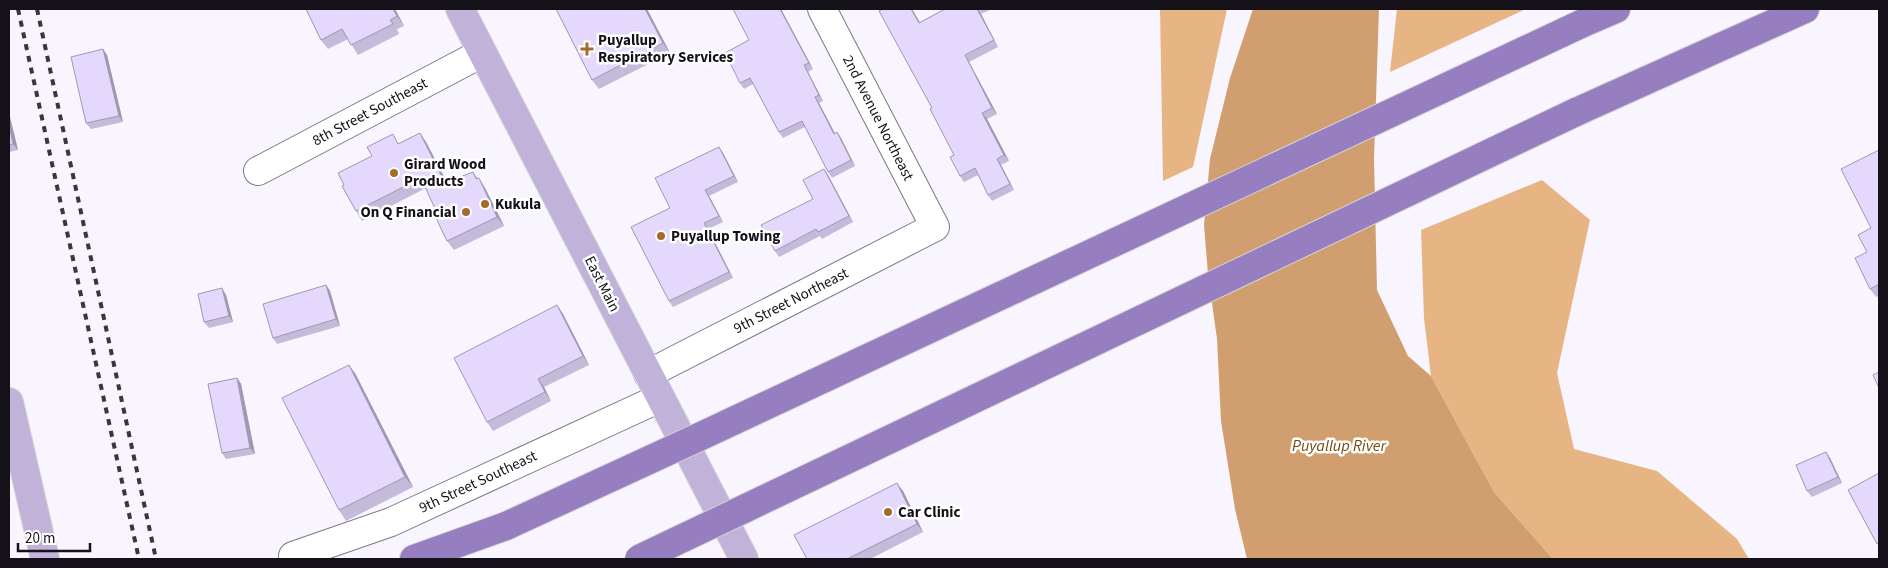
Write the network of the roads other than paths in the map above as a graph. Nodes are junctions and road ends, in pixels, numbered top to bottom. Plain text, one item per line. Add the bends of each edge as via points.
1 (460, 9) edge
2 (822, 9) edge
3 (1616, 9) edge
4 (1804, 9) edge
5 (482, 53) junction
6 (258, 171) dead end
7 (935, 227) joint
8 (654, 386) junction
9 (9, 402) edge
10 (506, 526) junction
11 (293, 556) dead end
12 (46, 559) edge
13 (414, 559) edge
14 (433, 559) edge
15 (639, 559) edge
16 (744, 559) edge

1 - 5 main road, East Main
2 - 7 street, 2nd Avenue Northeast
3 - 10 highway, bridge
4 - 15 highway, bridge via 1576,112
5 - 6 street, 8th Street Southeast
5 - 8 main road, East Main
7 - 8 street, 9th Street Northeast
8 - 11 street, 9th Street Southeast via 391,522
8 - 16 main road, East Main
9 - 12 main road
10 - 13 highway
10 - 14 highway

